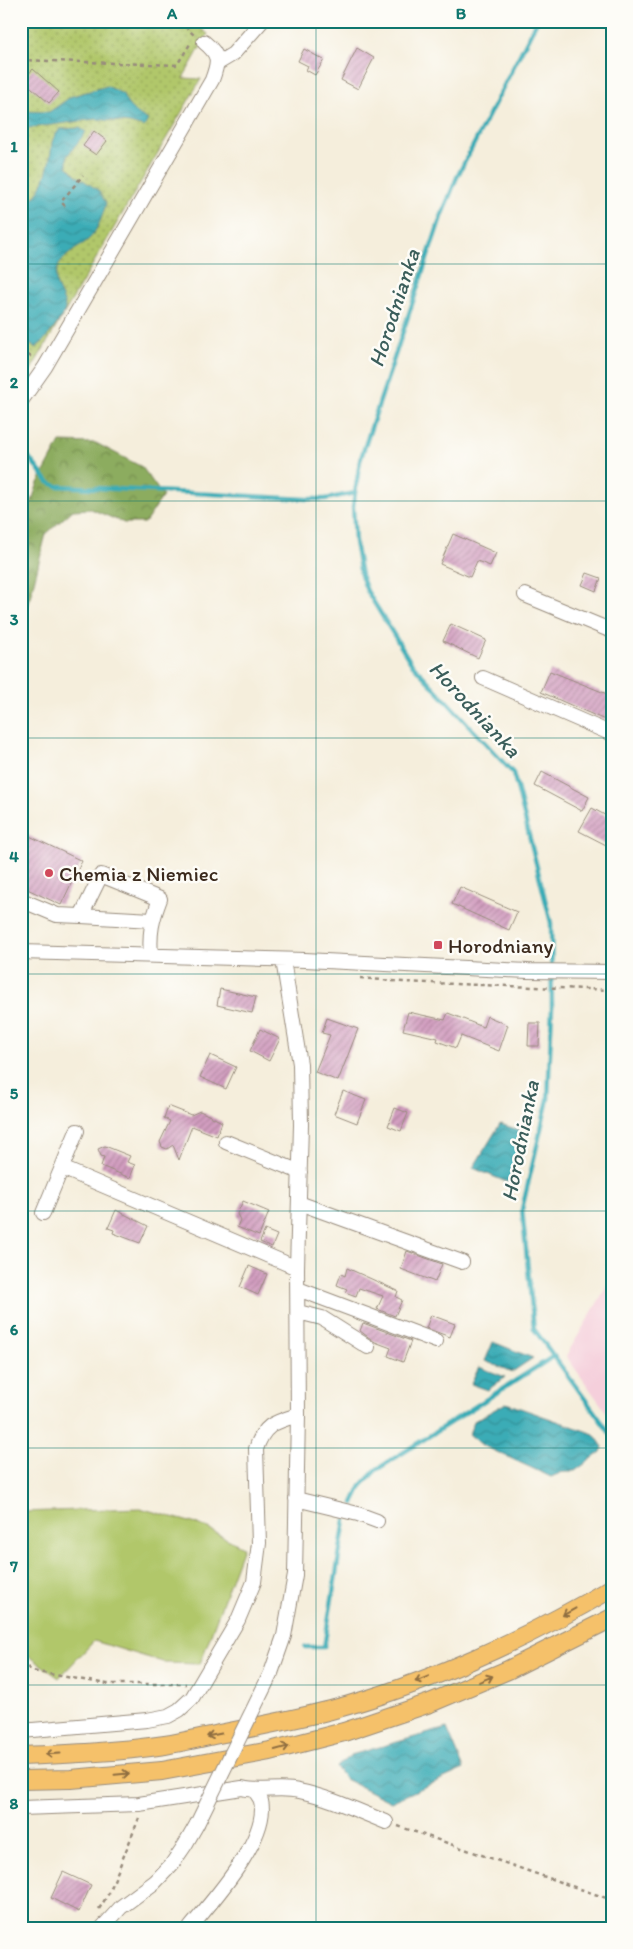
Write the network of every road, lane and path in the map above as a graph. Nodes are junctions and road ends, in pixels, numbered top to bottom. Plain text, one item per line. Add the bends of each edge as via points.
1 (179, 21) edge
2 (262, 21) edge
3 (197, 40) junction
4 (21, 60) edge
5 (218, 64) junction
6 (83, 175) dead end
7 (65, 206) dead end
8 (21, 401) edge
9 (525, 595) dead end
10 (612, 631) edge
11 (483, 678) dead end
12 (612, 734) edge
13 (21, 900) edge
14 (81, 916) junction
15 (152, 920) junction
16 (21, 952) edge
17 (150, 955) junction
18 (283, 960) junction
19 (612, 972) edge
20 (365, 978) dead end
21 (612, 990) edge
22 (77, 1131) dead end
23 (226, 1142) dead end
24 (62, 1168) junction
25 (300, 1172) junction
26 (299, 1203) junction
27 (43, 1213) dead end
28 (462, 1262) dead end
29 (297, 1268) junction
30 (298, 1289) junction
31 (298, 1312) junction
32 (436, 1341) dead end
33 (368, 1346) dead end
34 (298, 1415) junction
35 (296, 1499) junction
36 (377, 1521) dead end
37 (612, 1588) edge
38 (612, 1618) edge
39 (21, 1662) edge
40 (202, 1683) junction
41 (21, 1731) edge
42 (21, 1756) edge
43 (21, 1780) edge
44 (255, 1792) junction
45 (139, 1804) junction
46 (21, 1808) edge
47 (386, 1822) joint
48 (612, 1900) edge
49 (98, 1925) edge
50 (190, 1928) edge

1 - 3 path
2 - 5 street via 233,54
3 - 4 path via 177,65
3 - 5 street via 216,52
5 - 8 street via 212,80 50,359
6 - 7 path via 61,202
9 - 10 street
11 - 12 street
13 - 14 street via 57,915
14 - 15 street
14 - 15 street via 101,875 160,899
15 - 17 street
16 - 17 street
17 - 18 street
18 - 19 street
18 - 25 street via 300,1064
20 - 21 path
22 - 24 street
23 - 25 street
24 - 27 street
24 - 29 street
25 - 26 street
26 - 28 street
26 - 29 street
29 - 30 street
30 - 31 street
30 - 32 street
31 - 33 street via 322,1318
31 - 34 street
34 - 35 street
34 - 40 street via 277,1421 260,1436 256,1449 260,1543 254,1582 238,1620
35 - 36 street
35 - 49 street, bridge via 295,1575 284,1636 270,1673 185,1845 155,1882
37 -> 42 main road via 484,1654 416,1682 333,1709 165,1745
43 -> 38 main road via 71,1779 162,1770 270,1751 344,1732 447,1696
39 - 40 path via 32,1671 107,1684
40 - 41 street via 192,1698 168,1716
44 - 45 street via 242,1788
44 - 47 street via 298,1790
44 - 50 street via 261,1800 259,1829 242,1861
45 - 46 street
45 - 49 path via 140,1816
47 - 48 path

